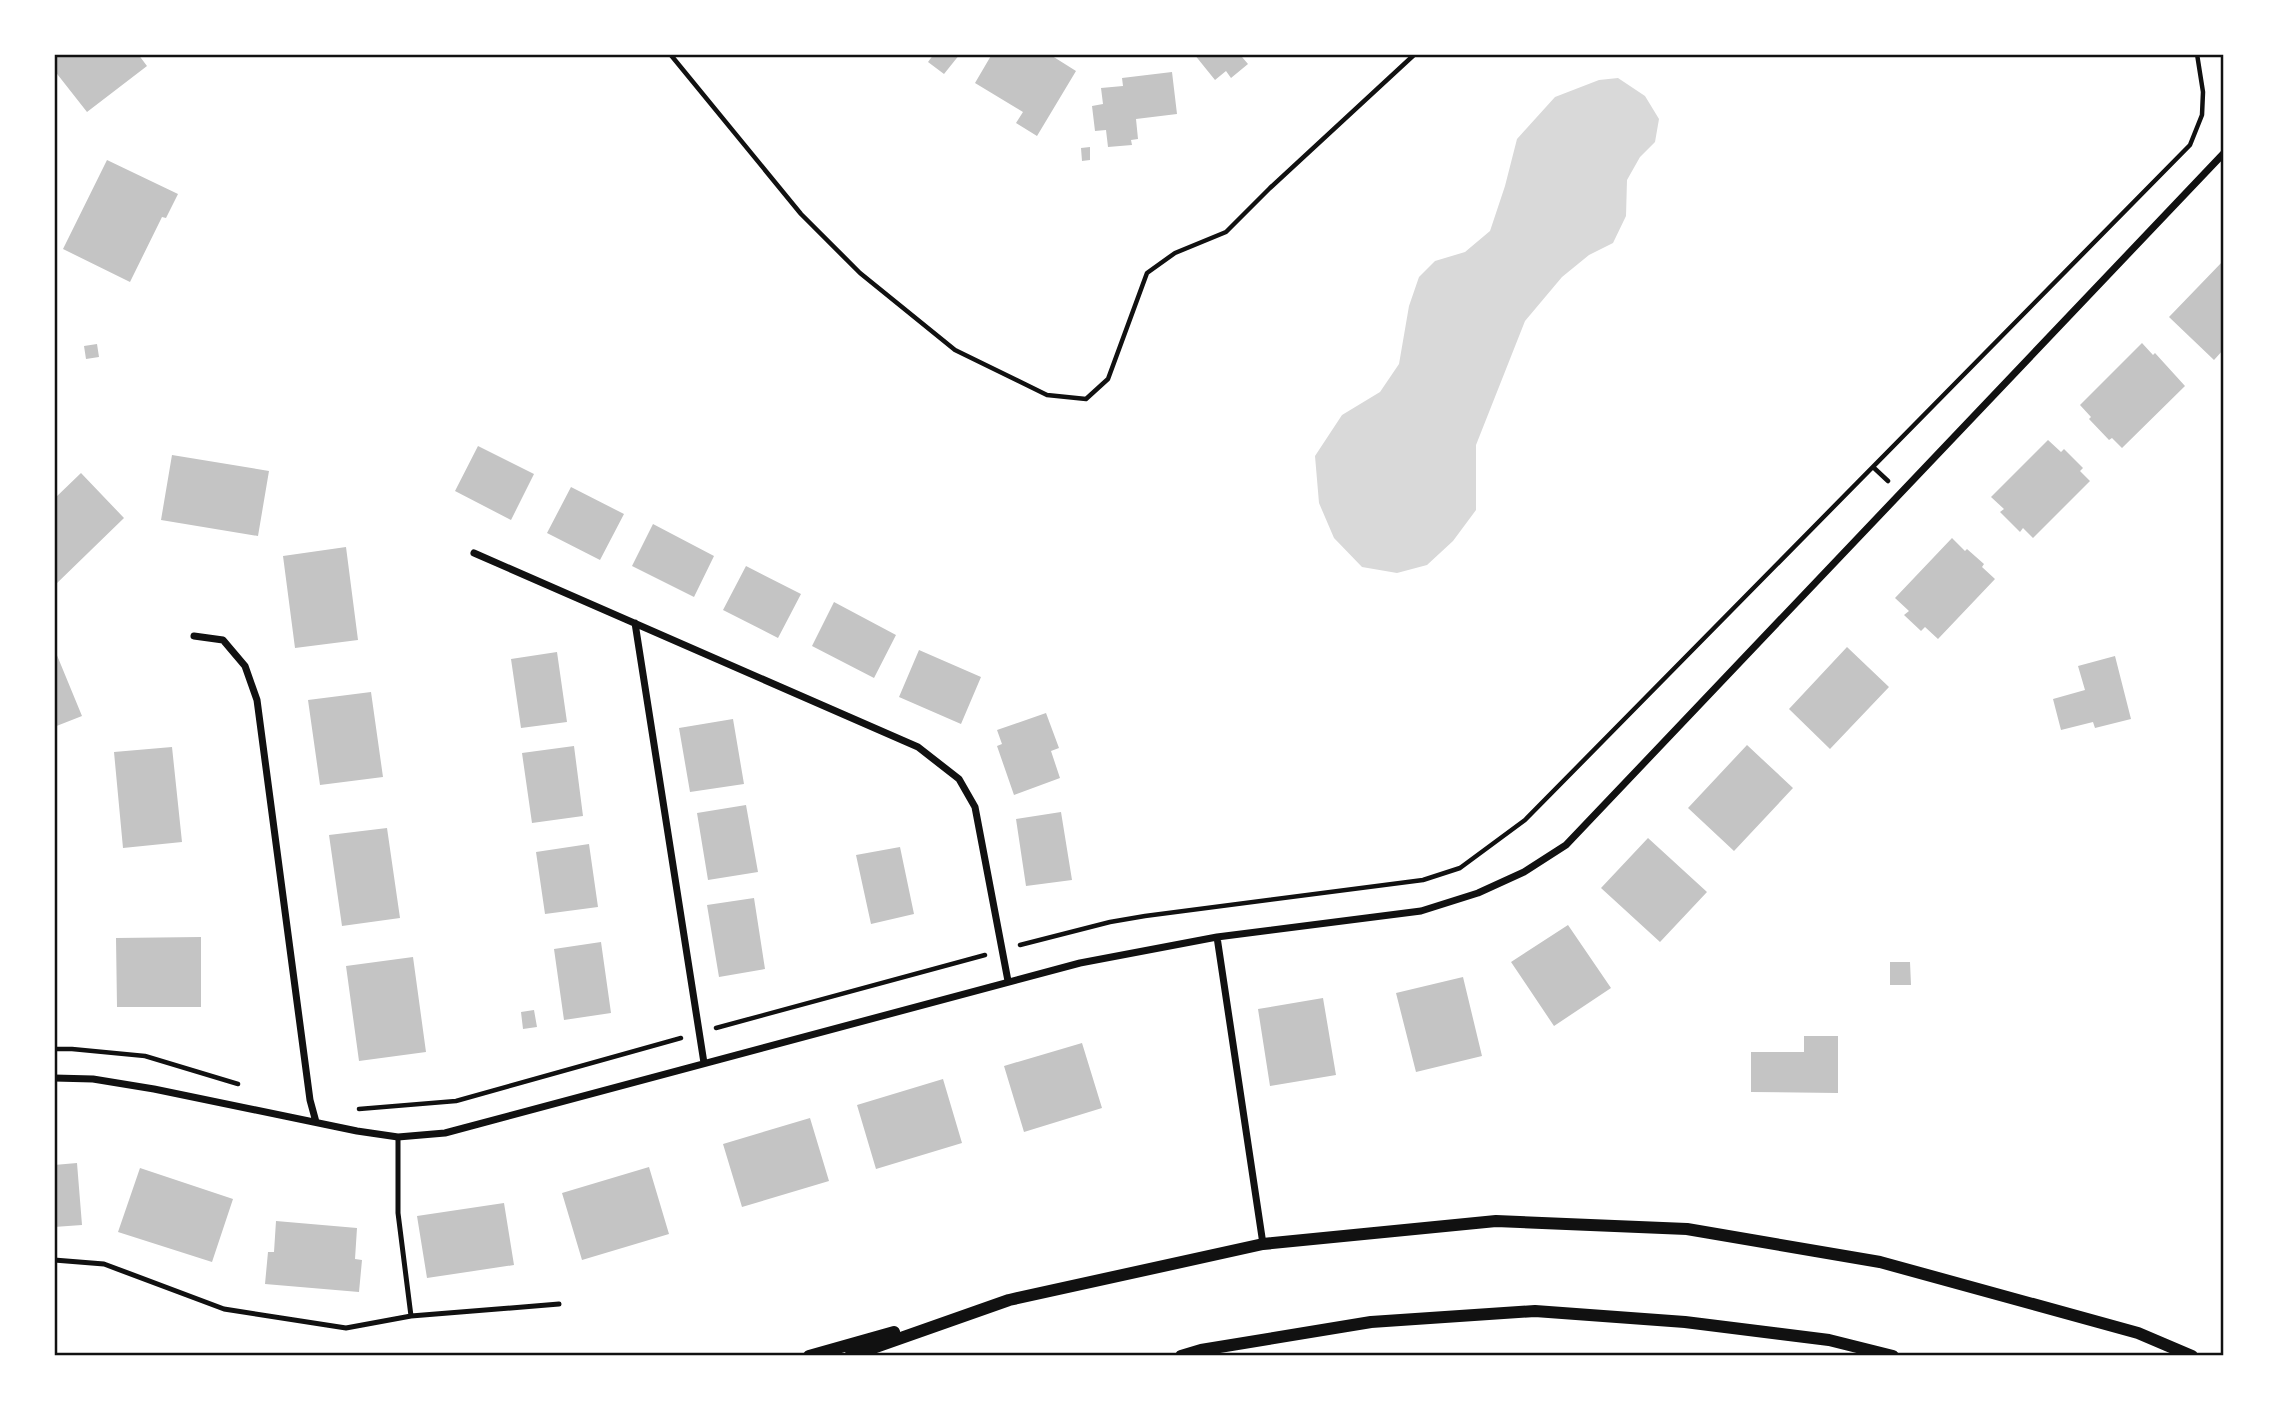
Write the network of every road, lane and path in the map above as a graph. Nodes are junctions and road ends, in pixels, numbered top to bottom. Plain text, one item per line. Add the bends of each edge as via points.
1 (670, 54) edge
2 (1415, 54) edge
3 (2197, 54) edge
4 (2224, 153) edge
5 (474, 553) dead end
6 (635, 623) junction
7 (194, 636) dead end
8 (1217, 937) junction
9 (1003, 950) junction
10 (1008, 981) junction
11 (699, 1032) junction
12 (54, 1049) edge
13 (704, 1063) junction
14 (54, 1078) edge
15 (243, 1085) dead end
16 (310, 1100) junction
17 (316, 1122) junction
18 (398, 1137) junction
19 (1263, 1244) junction
20 (54, 1260) edge
21 (1009, 1300) junction
22 (559, 1304) dead end
23 (411, 1316) junction
24 (809, 1356) edge
25 (849, 1356) edge
26 (1181, 1356) edge
27 (1893, 1356) edge
28 (2192, 1356) edge

1 - 2 path via 801,214 860,273 955,350 1047,395 1086,399 1108,379 1147,273 1175,253 1226,232
3 - 9 path via 2202,115 2190,145 1525,820 1492,846 1460,868 1423,880 1145,916
4 - 8 street via 1566,845 1524,872 1478,893 1421,911
5 - 6 street
6 - 9 street via 918,747 959,779 975,807
6 - 11 street
7 - 16 street via 223,640 245,666 257,700
8 - 10 street
8 - 19 street
9 - 10 street
9 - 11 path
10 - 13 street
11 - 13 street
11 - 16 path via 456,1101 358,1109
12 - 15 path via 145,1056
13 - 18 street via 445,1133
14 - 17 street via 153,1088
16 - 17 street
17 - 18 street
18 - 23 lane via 398,1213
19 - 21 street
19 - 28 street via 1496,1221 1687,1229 1880,1262 2138,1333
20 - 23 lane via 104,1264 223,1309 346,1328
21 - 24 street
21 - 25 street
22 - 23 lane
26 - 27 street via 1371,1322 1535,1311 1829,1340

